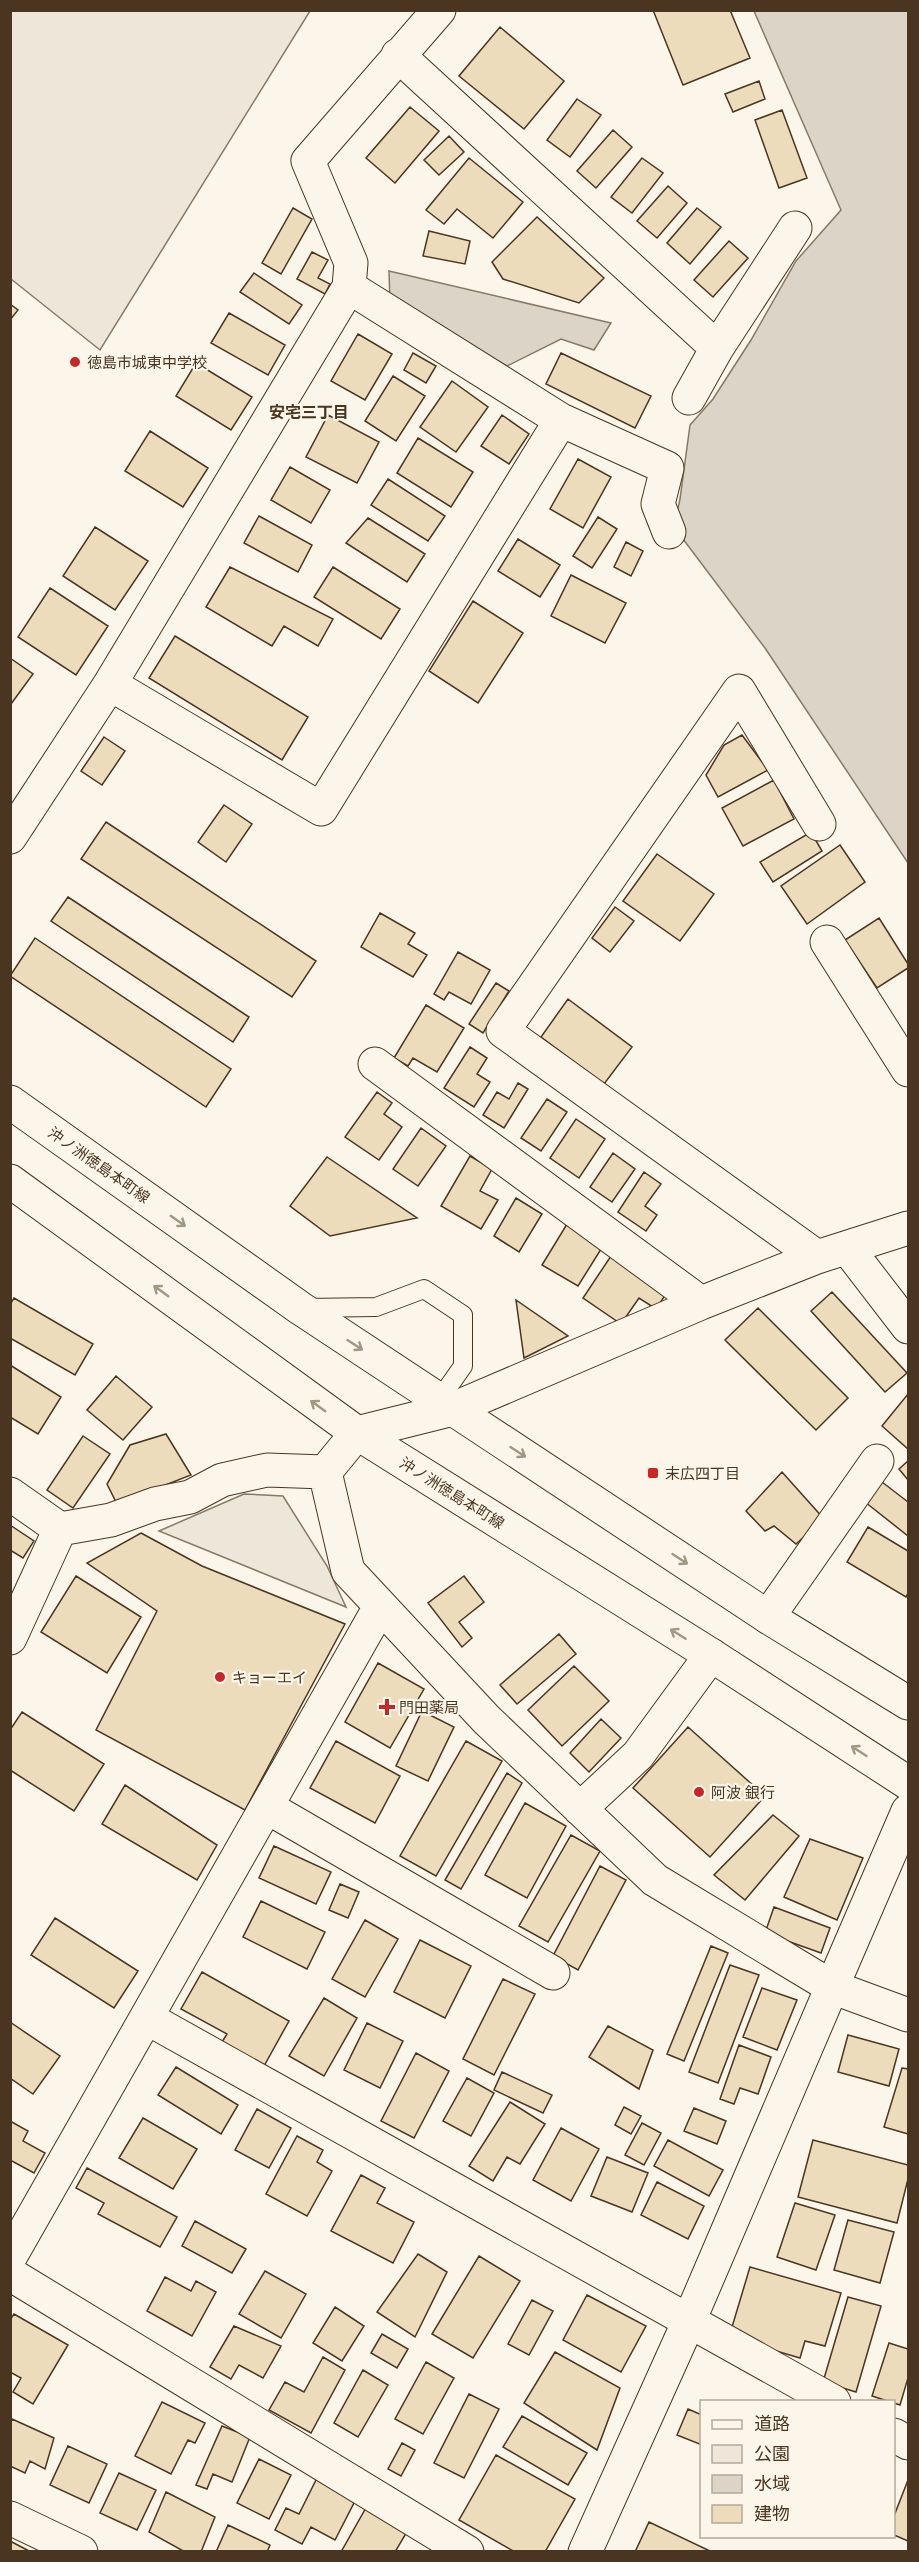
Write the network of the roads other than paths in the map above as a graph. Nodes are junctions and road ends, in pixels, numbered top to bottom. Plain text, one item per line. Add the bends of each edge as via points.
1 (439, 10) edge
2 (398, 56) junction
3 (795, 228) dead end
4 (349, 287) junction
5 (717, 348) junction
6 (689, 398) dead end
7 (561, 420) junction
8 (669, 532) dead end
9 (110, 684) junction
10 (819, 824) dead end
11 (10, 837) edge
12 (827, 942) dead end
13 (375, 1064) dead end
14 (909, 1070) edge
15 (10, 1102) edge
16 (10, 1181) edge
17 (909, 1228) edge
18 (848, 1249) junction
19 (817, 1257) junction
20 (701, 1303) junction
21 (300, 1308) junction
22 (909, 1327) edge
23 (446, 1405) junction
24 (357, 1433) junction
25 (877, 1461) dead end
26 (325, 1472) junction
27 (10, 1494) edge
28 (60, 1529) junction
29 (381, 1607) junction
30 (768, 1617) junction
31 (10, 1638) edge
32 (711, 1655) junction
33 (909, 1703) edge
34 (909, 1783) edge
35 (267, 1807) junction
36 (580, 1809) junction
37 (909, 1811) edge
38 (553, 1973) dead end
39 (832, 1987) junction
40 (909, 2015) edge
41 (147, 2018) junction
42 (10, 2257) edge
43 (10, 2274) edge
44 (689, 2321) junction
45 (830, 2400) edge
46 (895, 2436) edge
47 (909, 2443) edge
48 (10, 2518) edge
49 (81, 2552) edge
50 (468, 2552) edge
51 (585, 2552) edge

1 - 2 street
2 - 4 street via 309,161 351,263
2 - 5 street
3 - 5 street
4 - 7 street
4 - 9 street
5 - 6 street
7 - 8 street via 667,468 658,504
7 - 9 street via 321,809
9 - 11 street
10 - 19 street via 739,691 503,1031
12 - 14 street
13 - 20 street
15 -> 21 street, 沖ノ洲徳島本町線
24 -> 16 street, 沖ノ洲徳島本町線
17 - 18 street
18 - 19 street
18 - 22 street
19 - 20 street
20 - 23 street
21 -> 23 street, 沖ノ洲徳島本町線
21 - 23 lane via 376,1307 424,1289 463,1315 463,1366
23 - 24 street
23 -> 30 street, 沖ノ洲徳島本町線
24 - 26 street
32 -> 24 street, 沖ノ洲徳島本町線
25 - 30 street
26 - 28 street via 267,1470 222,1480 190,1497 155,1504 111,1520
26 - 29 street via 348,1571
27 - 28 street
28 - 31 street
29 - 35 street
29 - 36 street via 486,1719
30 - 33 street, 沖ノ洲徳島本町線
34 -> 32 street, 沖ノ洲徳島本町線
32 - 36 street via 638,1755
35 - 38 street
35 - 41 street
36 - 39 street via 655,1880
37 - 39 street
39 - 40 street
39 - 44 street
41 - 42 street
41 - 44 street
43 - 50 street
44 - 45 street
44 - 51 street
46 - 47 street
48 - 49 street

